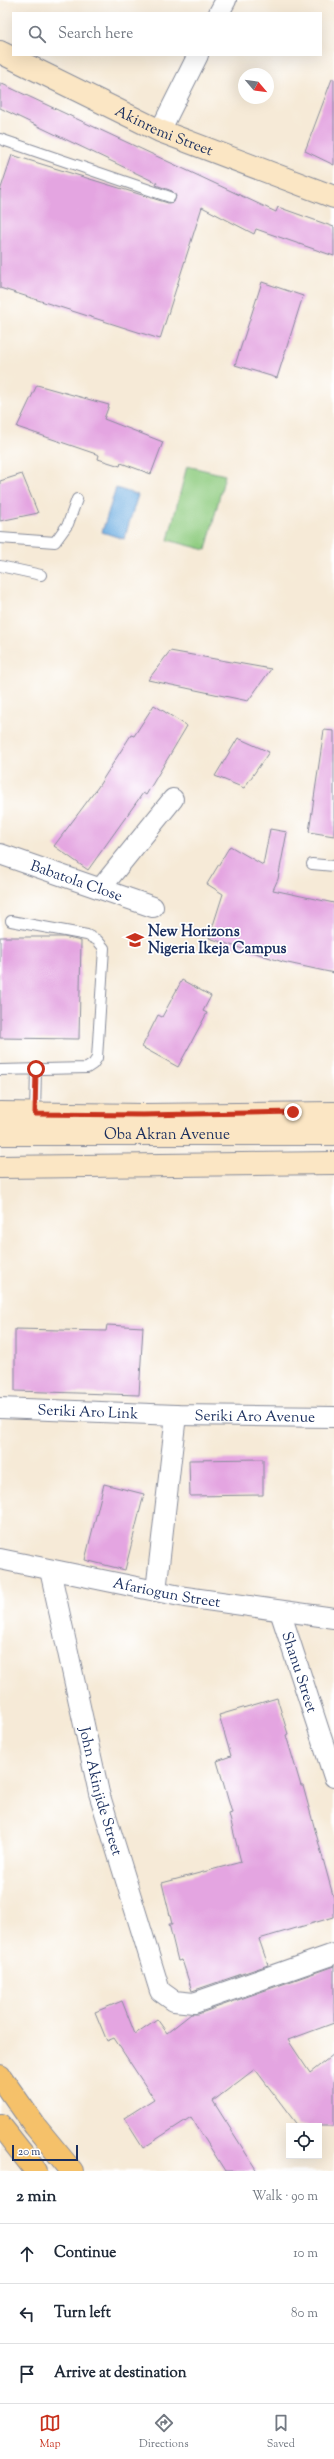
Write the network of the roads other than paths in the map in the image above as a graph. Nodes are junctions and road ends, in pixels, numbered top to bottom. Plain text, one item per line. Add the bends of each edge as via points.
1 (226, 0) edge
2 (220, 12) edge
3 (0, 52) edge
4 (198, 56) edge
5 (160, 131) junction
6 (0, 139) edge
7 (170, 197) dead end
8 (334, 197) edge
9 (77, 499) dead end
10 (0, 538) edge
11 (0, 566) edge
12 (41, 575) dead end
13 (173, 799) dead end
14 (0, 854) edge
15 (312, 864) dead end
16 (334, 866) edge
17 (102, 888) junction
18 (153, 908) dead end
19 (11, 921) dead end
20 (36, 1069) junction
21 (0, 1070) edge
22 (334, 1113) edge
23 (35, 1114) junction
24 (4, 1116) edge
25 (0, 1134) edge
26 (330, 1147) edge
27 (3, 1162) edge
28 (0, 1408) edge
29 (176, 1416) junction
30 (334, 1417) edge
31 (0, 1559) edge
32 (50, 1570) junction
33 (156, 1591) junction
34 (280, 1611) junction
35 (334, 1618) edge
36 (334, 1777) edge
37 (334, 1954) edge
38 (0, 2076) edge
39 (3, 2136) edge
40 (36, 2171) edge
41 (72, 2171) edge

1 - 2 street
3 - 5 main road, Akinremi Street
4 - 5 street
5 - 8 main road, Akinremi Street
6 - 7 lane
9 - 10 lane via 68,524 56,542
11 - 12 lane
13 - 17 street
14 - 17 street, Babatola Close
15 - 16 lane
17 - 18 street, Babatola Close
19 - 20 lane via 87,935 97,940 104,948 97,1058 87,1068
20 - 21 lane
20 - 23 lane
22 - 23 main road
23 - 24 main road
25 - 26 main road, Oba Akran Avenue
26 - 27 main road, Oba Akran Avenue
28 - 29 street, Seriki Aro Link
29 - 30 street, Seriki Aro Avenue
29 - 33 street
31 - 32 street, Afariogun Street
32 - 33 street, Afariogun Street
32 - 37 street, John Akinjide Street via 99,1793 160,1991 174,2002 194,2004
33 - 34 street, Afariogun Street
34 - 35 street, Afariogun Street
34 - 36 street, Shanu Street
38 - 41 main road via 34,2126
39 - 40 main road

